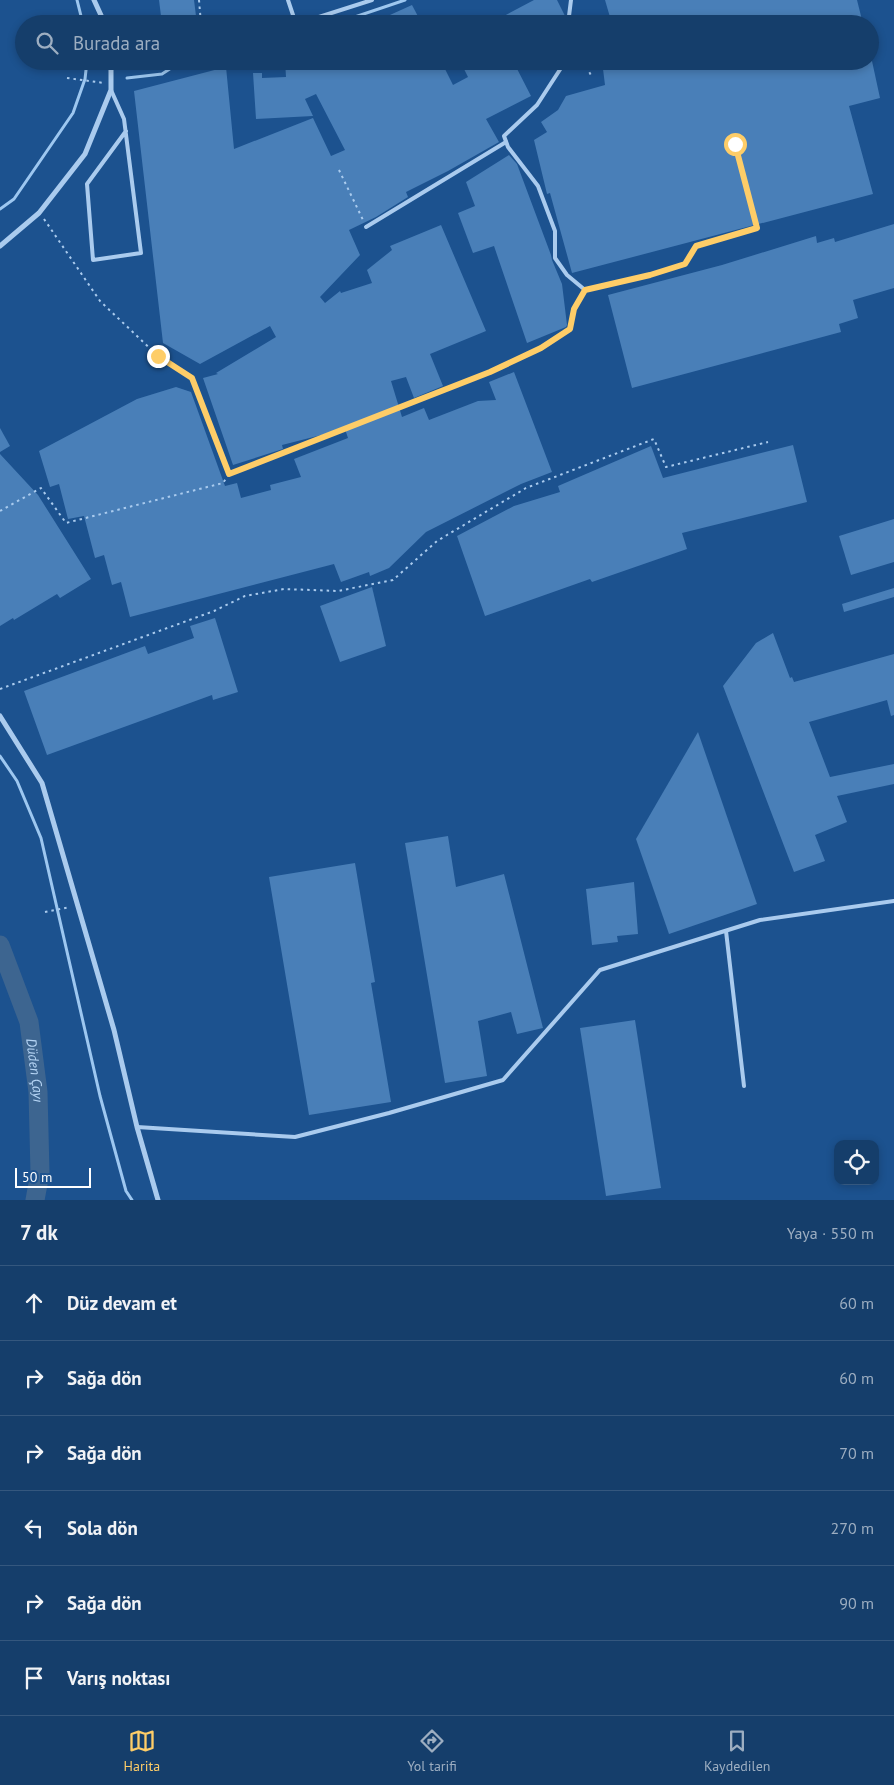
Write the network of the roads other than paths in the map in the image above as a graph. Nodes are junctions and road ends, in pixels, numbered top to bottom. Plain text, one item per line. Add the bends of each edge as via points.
1 (94, 0) edge
2 (288, 0) edge
3 (372, 0) edge
4 (571, 0) edge
5 (101, 15) edge
6 (293, 15) edge
7 (324, 15) edge
8 (569, 15) edge
9 (112, 70) edge
10 (558, 70) edge
11 (111, 90) junction
12 (126, 131) junction
13 (506, 142) junction
14 (366, 227) road end
15 (0, 246) edge
16 (490, 372) road end
17 (0, 716) edge
18 (894, 901) edge
19 (726, 931) junction
20 (744, 1086) dead end
21 (137, 1127) junction
22 (158, 1200) edge

1 - 5 street
2 - 6 lane
3 - 7 lane
4 - 8 lane
9 - 11 street
10 - 13 lane via 537,105 504,136
11 - 12 lane
11 - 15 street via 85,154 39,213
12 - 12 lane via 141,253 93,260 87,184
13 - 14 lane
13 - 16 lane via 538,186 555,230 555,258 566,275 585,290 574,309 570,329 541,348
17 - 21 street via 42,783 114,1030
18 - 19 lane via 760,920
19 - 20 lane
19 - 21 lane via 600,970 503,1080 295,1137
21 - 22 street

